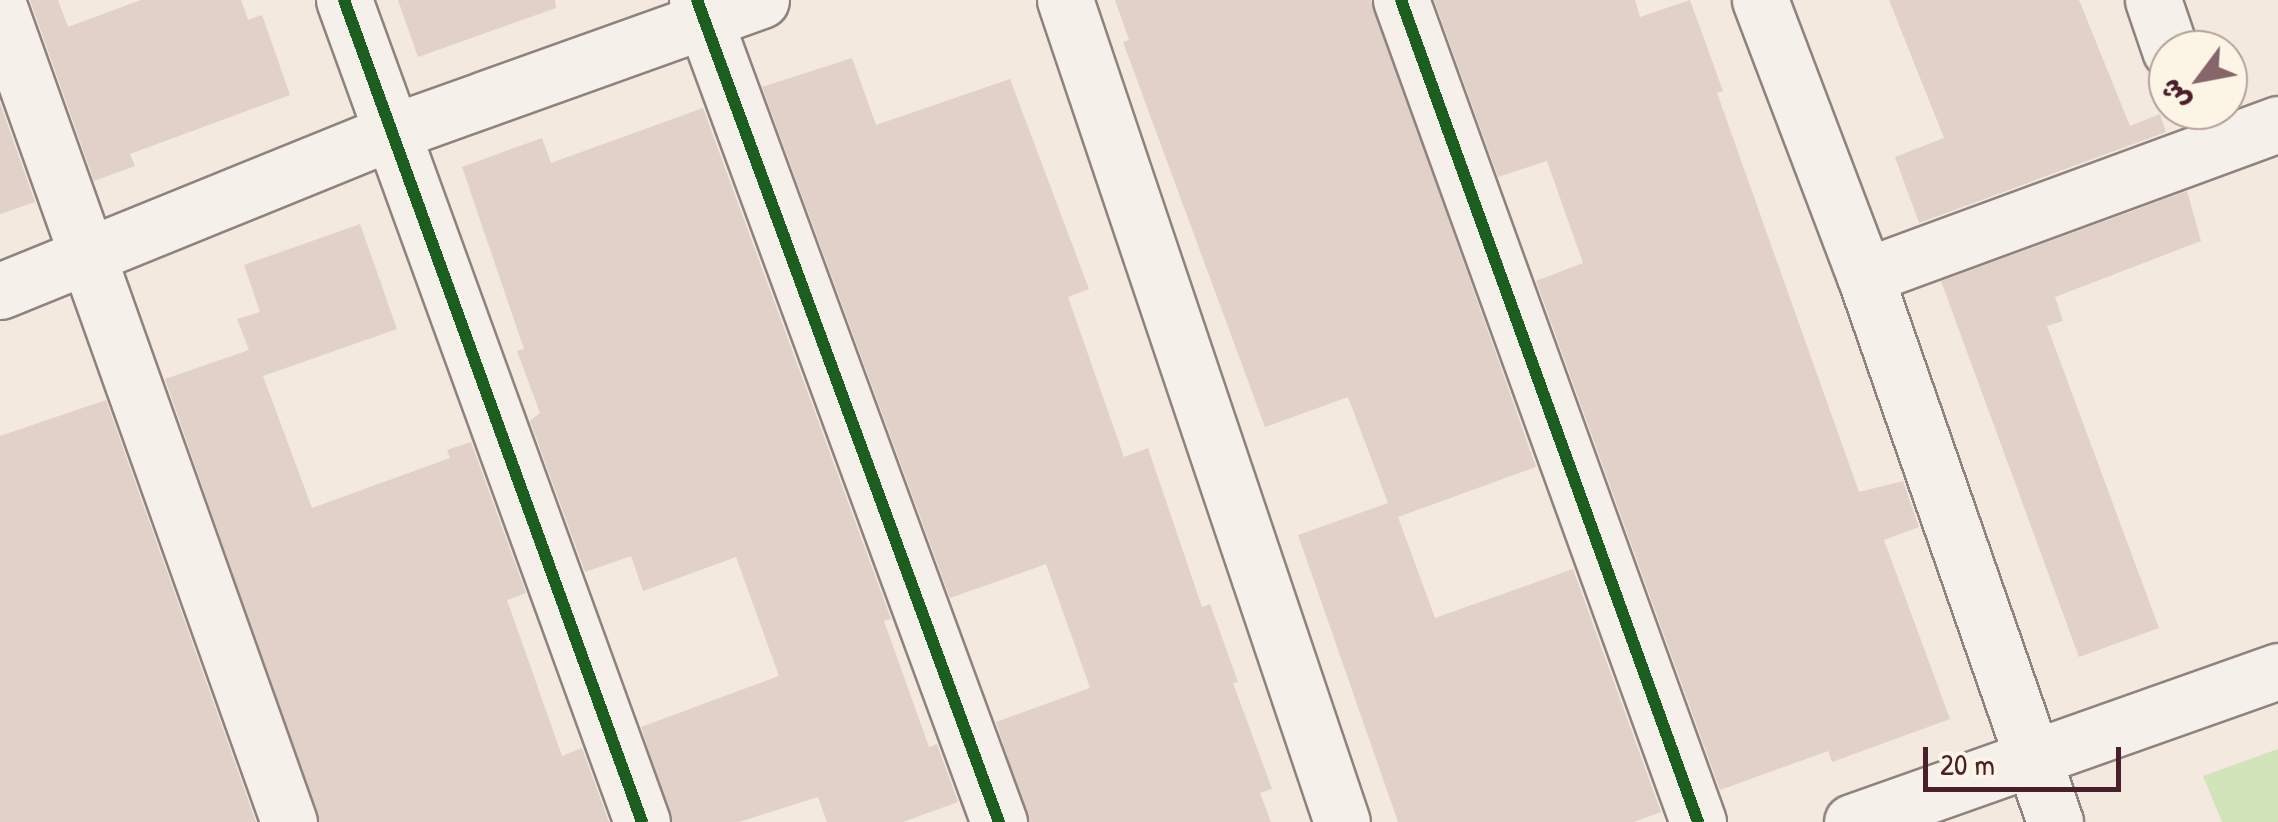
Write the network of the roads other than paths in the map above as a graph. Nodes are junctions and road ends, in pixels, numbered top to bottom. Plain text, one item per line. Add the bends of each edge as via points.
1 (344, 0) edge
2 (761, 0) edge
3 (1066, 0) edge
4 (1401, 0) edge
5 (1760, 0) edge
6 (2153, 0) edge
7 (0, 10) edge
8 (700, 10) edge
9 (2163, 30) edge
10 (2278, 124) edge
11 (2198, 131) edge
12 (390, 132) junction
13 (89, 257) junction
14 (1865, 276) junction
15 (0, 291) edge
16 (2278, 671) edge
17 (2031, 758) junction
18 (289, 822) edge
19 (642, 822) edge
20 (999, 822) edge
21 (1342, 822) edge
22 (1698, 822) edge
23 (1852, 822) edge
24 (2055, 822) edge

1 - 12 street
2 - 8 street
3 - 21 street
4 - 22 street
5 - 14 street
6 - 9 street
7 - 13 street
8 - 12 street
8 - 20 street
10 - 11 street
11 - 14 street
12 - 13 street
12 - 19 street
13 - 15 street
13 - 18 street
14 - 17 street
16 - 17 street
17 - 23 street
17 - 24 street

